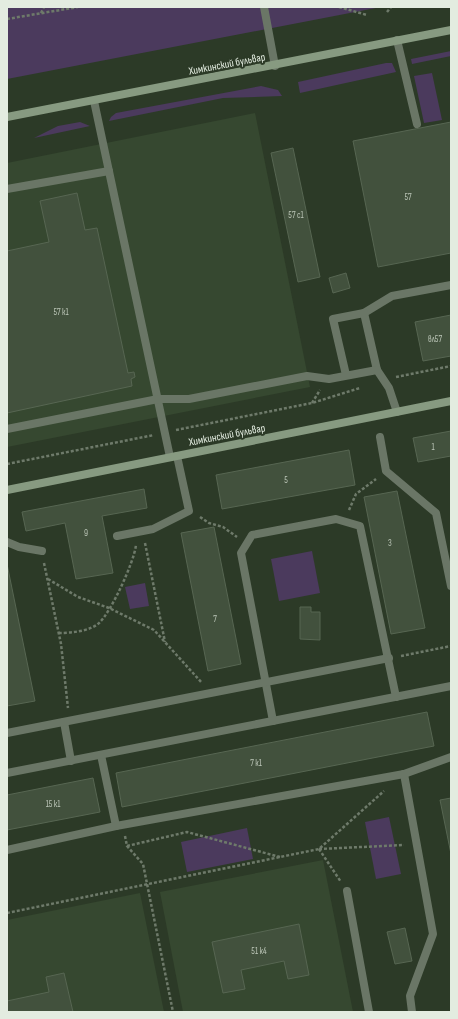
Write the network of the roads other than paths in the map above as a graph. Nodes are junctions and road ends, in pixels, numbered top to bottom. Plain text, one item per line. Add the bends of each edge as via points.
1 (264, 7) edge
2 (451, 30) edge
3 (397, 40) junction
4 (275, 66) junction
5 (94, 101) junction
6 (7, 117) edge
7 (417, 124) dead end
8 (109, 171) junction
9 (7, 189) edge
10 (451, 285) edge
11 (364, 313) junction
12 (377, 370) junction
13 (346, 376) junction
14 (158, 400) junction
15 (451, 401) edge
16 (397, 412) junction
17 (7, 429) edge
18 (380, 436) dead end
19 (174, 456) junction
20 (7, 490) edge
21 (117, 536) dead end
22 (7, 542) edge
23 (42, 551) road end
24 (451, 586) edge
25 (389, 658) junction
26 (266, 682) junction
27 (451, 686) edge
28 (396, 697) junction
29 (273, 721) junction
30 (64, 722) junction
31 (7, 733) edge
32 (101, 755) junction
33 (451, 757) edge
34 (71, 761) junction
35 (7, 773) edge
36 (404, 774) junction
37 (116, 826) junction
38 (7, 850) edge
39 (347, 891) road end
40 (369, 1012) edge
41 (412, 1012) edge

1 - 4 lane
2 - 3 main road, Химкинский бульвар
3 - 4 main road, Химкинский бульвар
3 - 7 lane
4 - 5 main road, Химкинский бульвар
5 - 6 main road, Химкинский бульвар
5 - 8 lane
8 - 9 lane
8 - 14 lane
10 - 11 lane via 392,296
11 - 12 lane
11 - 13 lane via 333,319
12 - 13 lane
12 - 16 lane via 389,388
13 - 14 lane via 329,379 307,376 189,399
14 - 17 lane
14 - 19 lane
15 - 16 main road, Химкинский бульвар
16 - 19 main road, Химкинский бульвар
18 - 24 lane via 386,471 436,514
19 - 20 main road, Химкинский бульвар
19 - 21 lane via 189,511 153,529
22 - 23 lane
25 - 26 lane
25 - 26 lane via 360,526 336,519 252,535 241,553
25 - 28 lane
26 - 29 lane
26 - 30 lane
27 - 28 lane
28 - 29 lane
29 - 32 lane
30 - 31 lane
30 - 34 lane
32 - 34 lane
32 - 37 lane
33 - 36 lane
34 - 35 lane
36 - 37 lane
36 - 41 lane via 433,934 410,996
37 - 38 lane
39 - 40 lane

